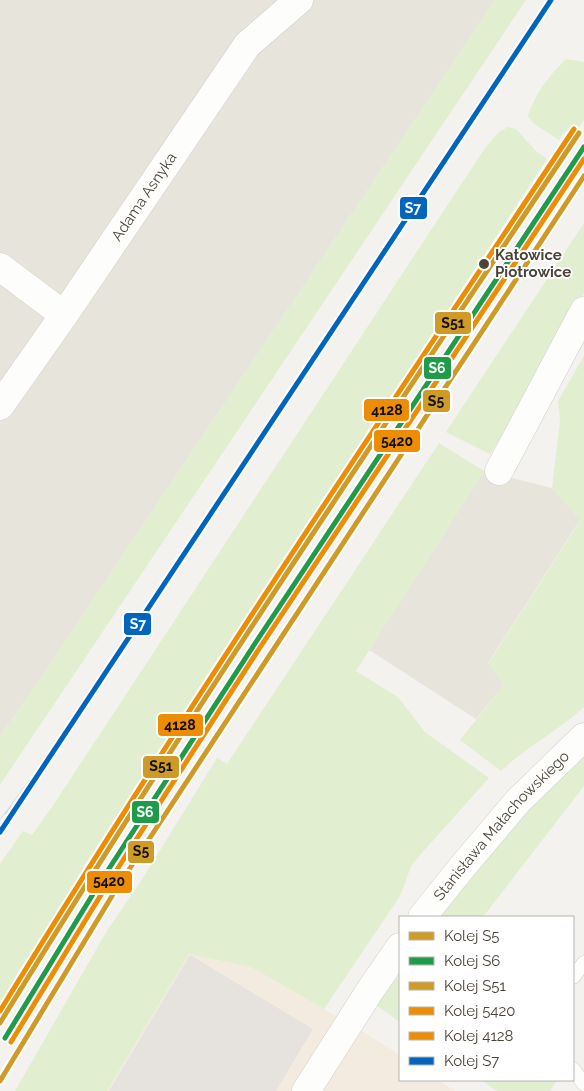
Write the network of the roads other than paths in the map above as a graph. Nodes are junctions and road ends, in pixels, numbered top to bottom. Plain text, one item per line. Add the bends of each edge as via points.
1 (299, 0) edge
2 (0, 267) edge
3 (584, 311) edge
4 (64, 315) junction
5 (0, 406) edge
6 (499, 471) dead end
7 (584, 737) edge
8 (423, 916) edge
9 (399, 948) edge
10 (584, 963) edge
11 (574, 976) edge
12 (574, 1070) edge
13 (584, 1084) edge
14 (306, 1091) edge

1 - 4 street, Adama Asnyka via 247,45
2 - 4 street
3 - 6 street
4 - 5 street, Adama Asnyka
7 - 8 street, Stanisława Małachowskiego via 518,801
9 - 14 street
10 - 11 lane
12 - 13 lane

